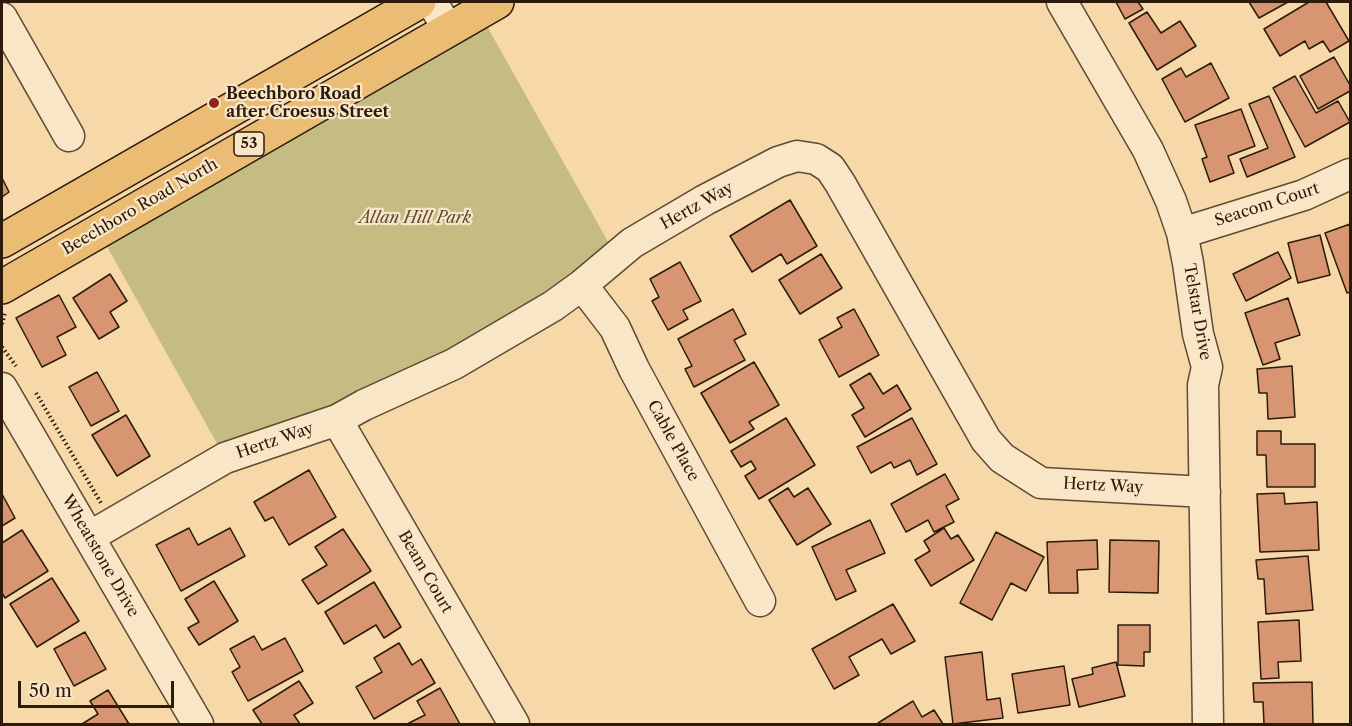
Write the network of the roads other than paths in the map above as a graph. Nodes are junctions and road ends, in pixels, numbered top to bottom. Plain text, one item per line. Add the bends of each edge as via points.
1 (419, 2) edge
2 (497, 2) edge
3 (1062, 2) edge
4 (440, 15) edge
5 (2, 18) edge
6 (69, 136) dead end
7 (1350, 174) edge
8 (1182, 233) junction
9 (2, 240) edge
10 (582, 285) junction
11 (4, 301) edge
12 (2, 388) edge
13 (337, 420) junction
14 (1205, 492) junction
15 (89, 537) junction
16 (760, 601) dead end
17 (198, 724) edge
18 (513, 724) edge
19 (1208, 724) edge

1 - 9 main road, 53
2 - 4 main road, Beechboro Road North / 53
3 - 8 street, Telstar Drive via 1148,150
4 - 11 main road, Beechboro Road North / 53
5 - 6 street
7 - 8 street, Seacom Court via 1304,195
8 - 14 street, Telstar Drive via 1207,367 1203,385
10 - 13 street, Hertz Way via 522,326 454,364
10 - 14 street, Hertz Way via 632,243 705,200 778,162 797,156 816,159 830,168 840,183 986,440 1002,458 1041,483
10 - 16 street, Cable Place via 615,328
12 - 15 street, Wheatstone Drive
13 - 15 street, Hertz Way via 225,458
13 - 18 street, Beam Court
14 - 19 street, Telstar Drive
15 - 17 street, Wheatstone Drive

